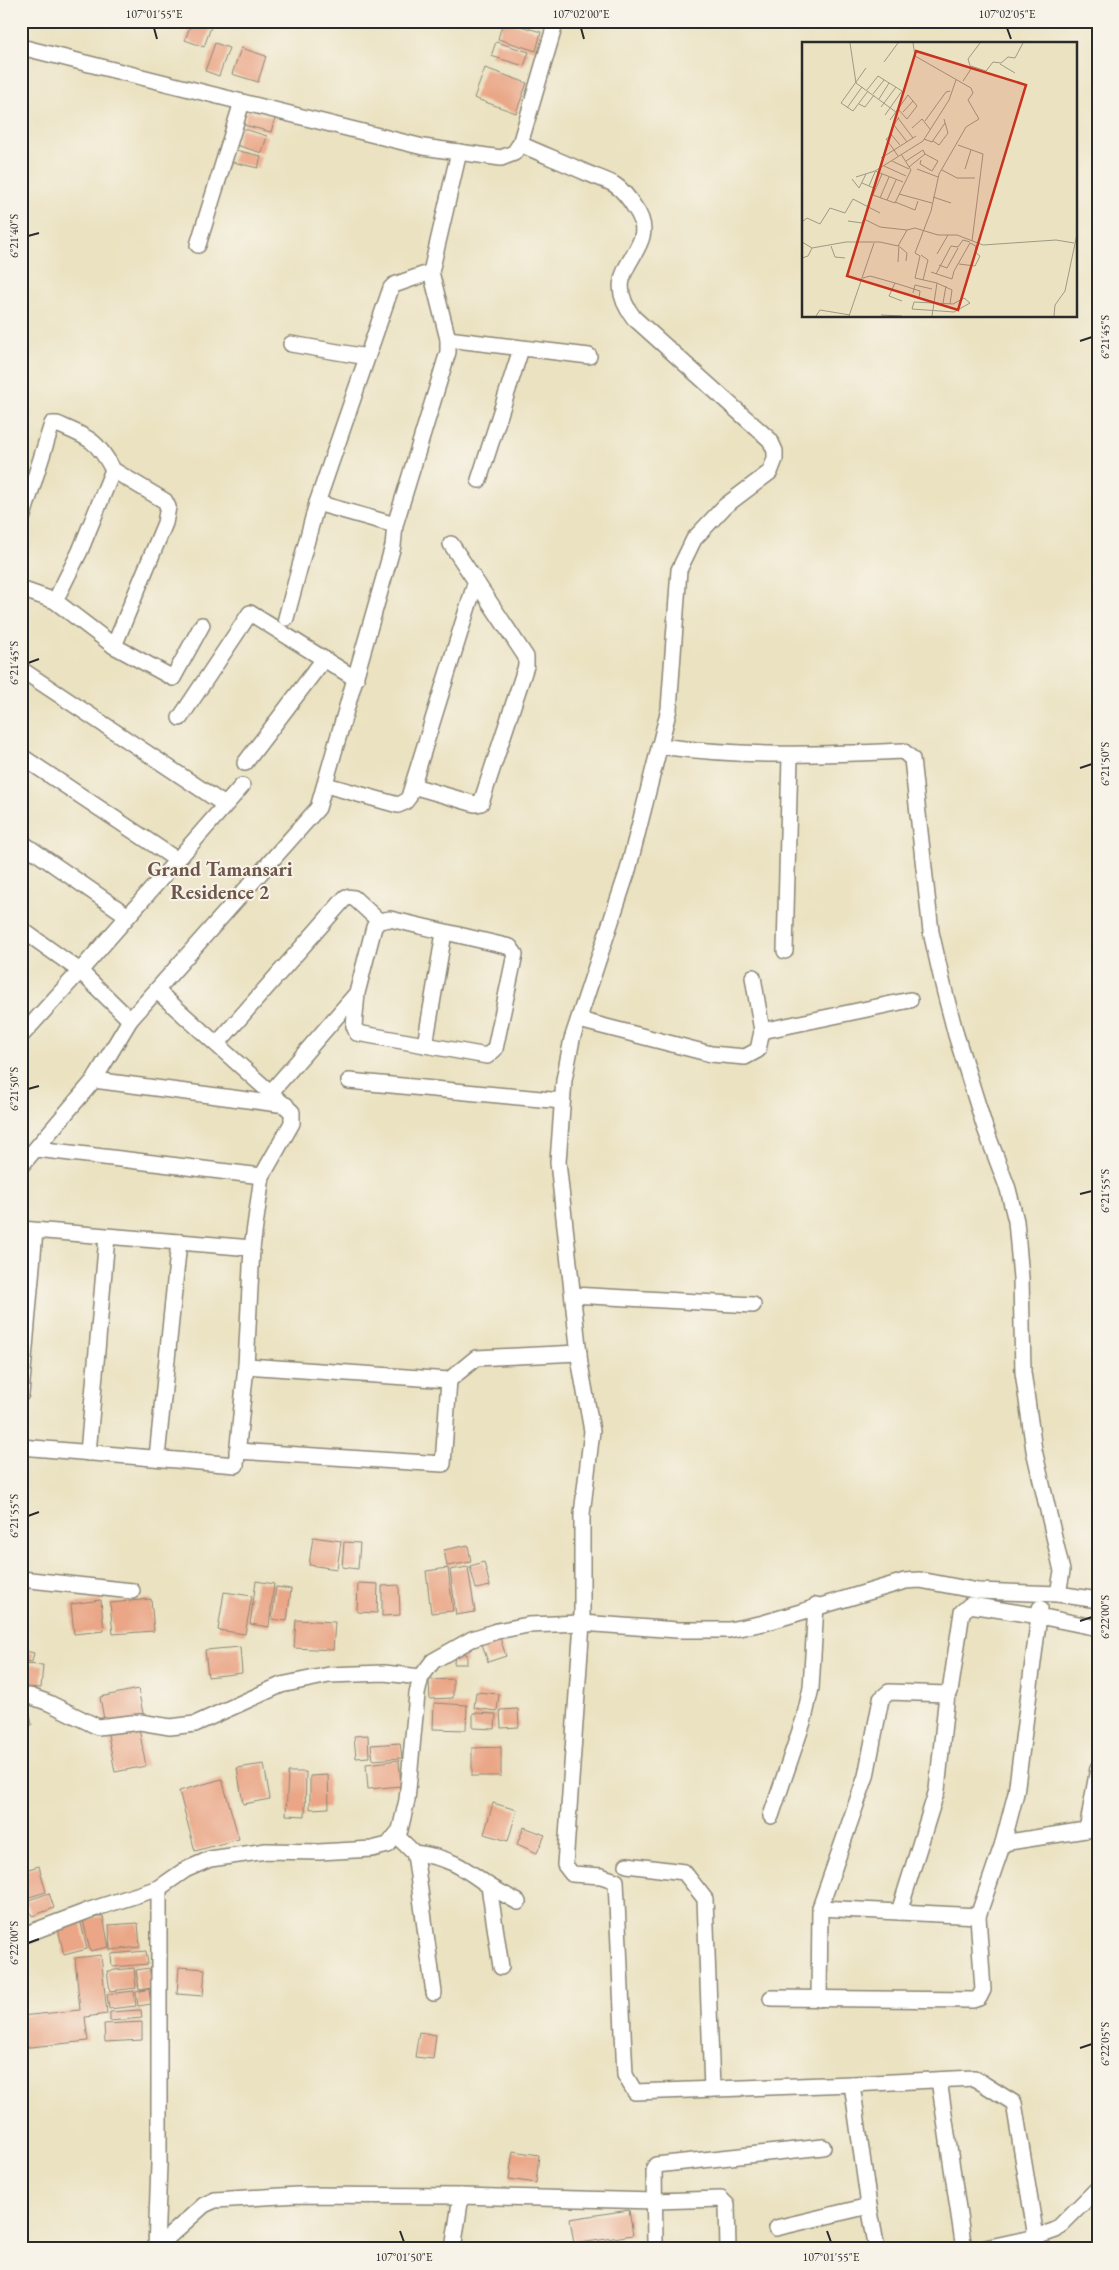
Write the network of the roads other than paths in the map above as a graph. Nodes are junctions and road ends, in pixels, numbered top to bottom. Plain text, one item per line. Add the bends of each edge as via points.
1 (556, 21) edge
2 (21, 47) edge
3 (242, 102) junction
4 (520, 144) junction
5 (459, 152) junction
6 (198, 245) dead end
7 (431, 272) junction
8 (448, 340) junction
9 (291, 344) dead end
10 (521, 349) junction
11 (589, 356) dead end
12 (367, 357) junction
13 (113, 470) junction
14 (479, 480) dead end
15 (317, 503) junction
16 (21, 522) edge
17 (395, 525) junction
18 (451, 544) dead end
19 (476, 584) junction
20 (21, 589) edge
21 (55, 601) junction
22 (286, 618) dead end
23 (202, 625) dead end
24 (114, 646) junction
25 (324, 659) junction
26 (25, 670) edge
27 (356, 679) junction
28 (180, 718) dead end
29 (659, 746) junction
30 (21, 756) edge
31 (790, 756) junction
32 (245, 764) dead end
33 (326, 785) junction
34 (242, 786) dead end
35 (413, 786) junction
36 (225, 806) junction
37 (21, 842) edge
38 (176, 860) junction
39 (128, 916) junction
40 (379, 922) junction
41 (21, 929) edge
42 (444, 933) junction
43 (785, 951) dead end
44 (80, 971) junction
45 (753, 977) dead end
46 (157, 991) junction
47 (357, 993) junction
48 (910, 1000) dead end
49 (130, 1020) junction
50 (579, 1020) junction
51 (762, 1031) junction
52 (21, 1036) edge
53 (217, 1044) junction
54 (425, 1045) junction
55 (94, 1080) junction
56 (349, 1080) dead end
57 (271, 1092) junction
58 (562, 1101) junction
59 (286, 1105) junction
60 (36, 1149) junction
61 (21, 1166) edge
62 (262, 1176) junction
63 (28, 1230) edge
64 (107, 1236) junction
65 (179, 1242) junction
66 (252, 1248) junction
67 (573, 1295) junction
68 (753, 1305) dead end
69 (579, 1354) junction
70 (246, 1366) junction
71 (449, 1380) junction
72 (22, 1388) edge
73 (21, 1447) edge
74 (237, 1451) junction
75 (88, 1453) junction
76 (157, 1458) junction
77 (21, 1579) edge
78 (132, 1591) dead end
79 (1042, 1594) junction
80 (1058, 1594) junction
81 (1098, 1600) edge
82 (816, 1605) junction
83 (1039, 1616) junction
84 (582, 1623) junction
85 (1098, 1628) edge
86 (421, 1677) junction
87 (947, 1694) junction
88 (21, 1696) edge
89 (1098, 1768) edge
90 (771, 1816) dead end
91 (1092, 1829) edge
92 (396, 1835) junction
93 (1003, 1843) junction
94 (414, 1854) junction
95 (627, 1865) dead end
96 (489, 1886) junction
97 (159, 1888) junction
98 (518, 1902) dead end
99 (820, 1908) junction
100 (899, 1912) junction
101 (978, 1916) junction
102 (21, 1936) edge
103 (501, 1967) dead end
104 (434, 1993) dead end
105 (771, 1998) dead end
106 (819, 1998) junction
107 (940, 2080) junction
108 (852, 2084) junction
109 (712, 2089) junction
110 (823, 2147) dead end
111 (1098, 2188) edge
112 (460, 2196) junction
113 (655, 2201) junction
114 (868, 2206) junction
115 (776, 2228) dead end
116 (1036, 2237) junction
117 (655, 2243) dead end
118 (156, 2248) edge
119 (453, 2249) edge
120 (728, 2249) edge
121 (877, 2249) edge
122 (964, 2249) edge
123 (981, 2249) edge

1 - 4 street
2 - 3 street
3 - 5 street via 424,147
3 - 6 street
4 - 5 street via 514,153 501,158
4 - 29 street via 616,185 629,198 644,224 643,235 621,276 623,305 770,440 775,451 770,472 725,506 694,539 684,557 677,584 669,709
5 - 7 street
7 - 8 street
7 - 12 street via 391,288
8 - 10 street
8 - 17 street via 448,352
9 - 12 street
10 - 11 street
10 - 14 street
12 - 15 street
13 - 16 street via 99,446 89,438 52,424
13 - 21 street via 80,551
13 - 24 street via 165,501 168,507 165,523
15 - 17 street
15 - 22 street
17 - 27 street via 393,546
18 - 19 street
19 - 35 street
19 - 35 street via 526,657 526,666 481,803 474,804
20 - 21 street
21 - 24 street
23 - 24 street via 173,678
25 - 27 street
25 - 28 street via 250,613
25 - 32 street
26 - 36 street
27 - 33 street
29 - 31 street
29 - 50 street via 628,870
30 - 38 street
31 - 43 street
31 - 80 street via 903,751 912,759 931,932 956,1035 1016,1221 1023,1372 1034,1450 1062,1571
33 - 35 street via 398,805 409,797
33 - 46 street via 318,808
34 - 36 street
36 - 38 street
37 - 39 street
38 - 39 street
39 - 44 street
40 - 42 street via 390,919
40 - 47 street via 374,927
40 - 53 street via 354,898 346,897
41 - 44 street
42 - 54 street
42 - 54 street via 510,947 515,954 495,1049 487,1056
44 - 49 street
44 - 52 street
45 - 51 street
46 - 49 street
46 - 53 street
47 - 54 street via 354,1026 357,1033
47 - 57 street
48 - 51 street
49 - 55 street
50 - 51 street via 725,1056 745,1056 758,1050
50 - 58 street via 566,1064
53 - 57 street
55 - 59 street
55 - 60 street
56 - 58 street
57 - 59 street
58 - 67 street via 558,1162
59 - 62 street via 292,1112 292,1123
60 - 61 street
60 - 62 street
62 - 66 street
63 - 64 street
63 - 72 street
64 - 65 street
64 - 75 street
65 - 66 street
65 - 76 street
66 - 70 street
67 - 68 street
67 - 69 street
69 - 71 street via 476,1358
69 - 84 street via 592,1431 582,1514
70 - 71 street
70 - 74 street
71 - 74 street via 443,1464
73 - 75 street
74 - 76 street via 236,1465
75 - 76 street
77 - 78 street
79 - 80 street
79 - 82 street via 978,1591 905,1580
79 - 83 street
80 - 81 street
82 - 84 street via 764,1623 729,1630
82 - 90 street via 811,1688 804,1719
83 - 85 street
83 - 87 street via 967,1607 962,1612 953,1687
83 - 93 street via 1016,1793
84 - 86 street via 528,1624 472,1639 433,1662
84 - 109 street via 565,1865 572,1874 601,1876 616,1881 625,2075 635,2092
86 - 88 street via 384,1672 329,1675 281,1686 195,1724 170,1727 140,1722 98,1727 49,1703
86 - 92 street via 407,1800
87 - 99 street via 889,1692 882,1699 866,1776
87 - 100 street via 937,1790
89 - 91 street
91 - 93 street
92 - 94 street
92 - 97 street via 388,1845 372,1849 266,1851 210,1859 185,1870
93 - 101 street
94 - 96 street via 434,1855 460,1864
94 - 104 street
95 - 109 street via 684,1872 705,1899
96 - 98 street
96 - 103 street
97 - 102 street
97 - 118 street
99 - 100 street
99 - 106 street
100 - 101 street
101 - 106 street via 984,1990 980,1998
105 - 106 street
107 - 108 street
107 - 116 street via 974,2078 1014,2103
107 - 122 street
108 - 109 street
108 - 114 street
110 - 113 street via 660,2163 654,2168
111 - 116 street via 1056,2230
112 - 113 street
112 - 118 street via 296,2195 215,2200 204,2205
112 - 119 street
113 - 117 street
113 - 120 street via 725,2201
114 - 115 street
114 - 121 street
116 - 123 street

